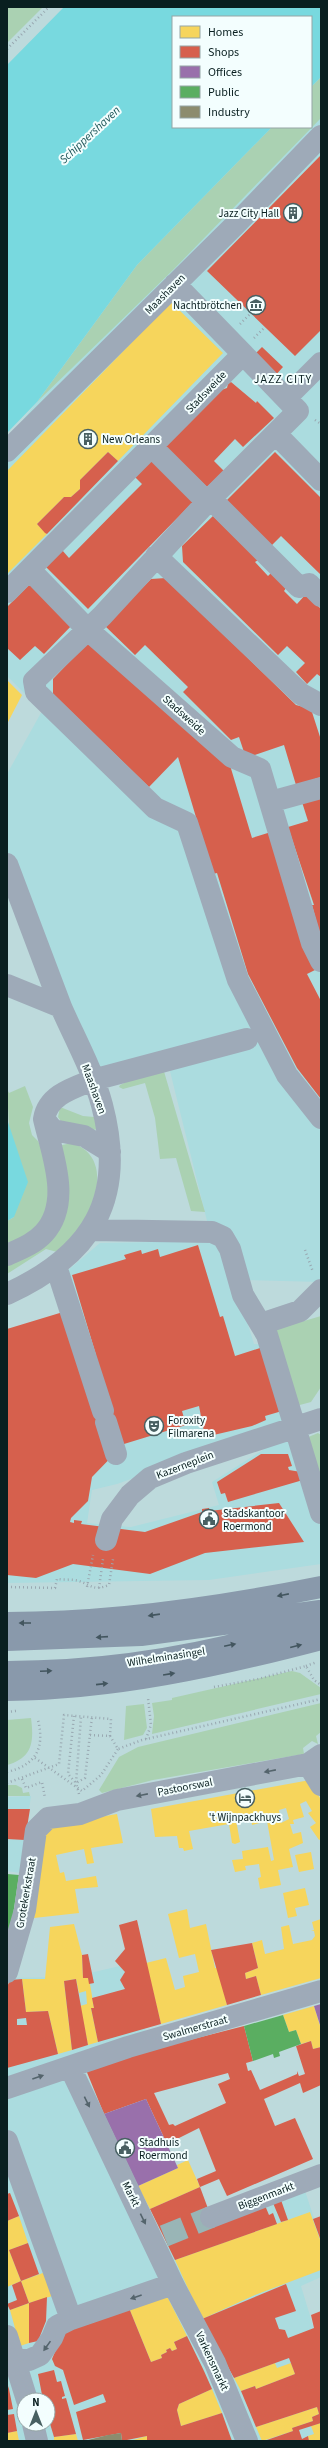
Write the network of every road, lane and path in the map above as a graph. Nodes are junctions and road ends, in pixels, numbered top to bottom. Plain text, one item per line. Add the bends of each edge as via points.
1 (48, 7) edge
2 (7, 49) edge
3 (321, 136) edge
4 (175, 284) junction
5 (243, 354) junction
6 (321, 363) edge
7 (286, 398) junction
8 (315, 420) dead end
9 (321, 424) edge
10 (281, 428) junction
11 (152, 447) junction
12 (7, 451) edge
13 (321, 480) edge
14 (209, 501) junction
15 (156, 556) junction
16 (30, 570) junction
17 (7, 592) edge
18 (321, 596) edge
19 (88, 630) junction
20 (318, 699) edge
21 (321, 788) edge
22 (270, 802) junction
23 (7, 864) edge
24 (321, 961) edge
25 (7, 986) edge
26 (61, 1007) junction
27 (247, 1038) dead end
28 (93, 1080) junction
29 (321, 1118) edge
30 (44, 1119) junction
31 (110, 1152) junction
32 (92, 1230) junction
33 (7, 1255) edge
34 (56, 1266) junction
35 (321, 1290) edge
36 (7, 1294) edge
37 (261, 1324) junction
38 (321, 1419) edge
39 (296, 1427) junction
40 (116, 1454) dead end
41 (321, 1513) edge
42 (106, 1540) joint
43 (91, 1564) dead end
44 (7, 1587) edge
45 (87, 1587) junction
46 (321, 1587) edge
47 (321, 1610) edge
48 (321, 1620) edge
49 (7, 1623) edge
50 (321, 1639) edge
51 (7, 1640) edge
52 (321, 1661) edge
53 (306, 1666) dead end
54 (7, 1672) edge
55 (7, 1690) edge
56 (148, 1697) dead end
57 (321, 1698) edge
58 (74, 1716) junction
59 (81, 1717) junction
60 (92, 1717) junction
61 (38, 1720) dead end
62 (90, 1735) junction
63 (110, 1736) junction
64 (146, 1739) junction
65 (118, 1749) junction
66 (35, 1758) junction
67 (314, 1760) edge
68 (50, 1768) junction
69 (7, 1772) edge
70 (22, 1779) junction
71 (42, 1782) dead end
72 (7, 1783) edge
73 (76, 1783) junction
74 (321, 1785) edge
75 (79, 1795) dead end
76 (48, 1818) joint
77 (7, 1972) edge
78 (321, 1991) edge
79 (70, 2067) junction
80 (7, 2088) edge
81 (9, 2151) edge
82 (321, 2175) edge
83 (211, 2217) tunnel mouth
84 (173, 2284) junction
85 (70, 2319) junction
86 (7, 2336) edge
87 (15, 2360) junction
88 (25, 2392) edge
89 (247, 2441) edge

1 - 2 path
3 - 4 street, Maashaven
4 - 5 street
4 - 12 street, Maashaven
5 - 7 street
5 - 11 street, Stadsweide
6 - 7 street
7 - 10 street via 298,411
8 - 9 path
10 - 13 street
10 - 14 street
11 - 14 street
11 - 16 street, Stadsweide
14 - 15 street
14 - 18 street via 299,587 309,584
15 - 19 street
15 - 20 street via 302,694
16 - 17 street, Stadsweide
16 - 19 street, Stadsweide
19 - 22 street, Stadsweide via 232,757 260,769
19 - 29 street via 34,681 36,692 155,808 187,823 238,980 287,1075
21 - 22 street
22 - 24 street, Stadsweide via 312,943
23 - 26 street, Maashaven
25 - 26 street
26 - 28 street, Maashaven
27 - 28 street
28 - 30 street via 69,1089 54,1099 46,1108
28 - 31 street, Maashaven via 102,1104
30 - 31 street via 53,1130 84,1136
30 - 33 street via 60,1191 59,1201 53,1219 44,1233 32,1243
31 - 32 street, Maashaven via 106,1191
32 - 34 street, Maashaven via 68,1258
32 - 37 street via 212,1232 223,1237 230,1249 243,1294
34 - 36 street, Maashaven via 32,1283
34 - 40 street
35 - 37 street via 300,1312
37 - 39 street via 267,1335
38 - 39 street, Kazerneplein
39 - 41 street
39 - 42 street, Kazerneplein via 186,1463 150,1478 130,1495 112,1519
42 - 45 path via 99,1588
43 - 45 path
44 - 45 path via 55,1588 57,1579 79,1581
46 -> 49 main road via 264,1599 137,1618
47 -> 51 main road via 141,1635
54 -> 48 main road, Wilhelminasingel via 76,1670 198,1652 284,1632
55 -> 50 main road, Wilhelminasingel via 56,1688 138,1679 227,1663
52 - 53 path
56 - 64 path via 151,1725
57 - 64 path
58 - 59 path
58 - 68 path via 64,1715 59,1764
58 - 73 path via 68,1774
59 - 60 path
59 - 73 path
60 - 62 path
60 - 63 path via 111,1719
61 - 66 path via 40,1739
62 - 63 path
62 - 73 path via 85,1778
63 - 65 path
64 - 65 path
65 - 68 path via 102,1775 82,1791
66 - 68 path
66 - 69 path via 27,1765
67 - 74 street
67 -> 76 street, Pastoorswal via 117,1800 80,1814
68 - 70 path
70 - 71 path via 26,1788
70 - 72 path
73 - 75 path
76 - 77 street, Grotekerkstraat via 36,1830 25,1910
78 - 79 street, Swalmerstraat
80 -> 79 street
79 -> 84 street, Markt via 159,2238
81 - 85 street
82 - 83 street, Biggenmarkt
84 -> 85 street
84 - 89 street, Varkensmarkt via 215,2363
85 -> 87 street via 57,2326 40,2355 29,2360
86 - 87 street
87 - 88 street

